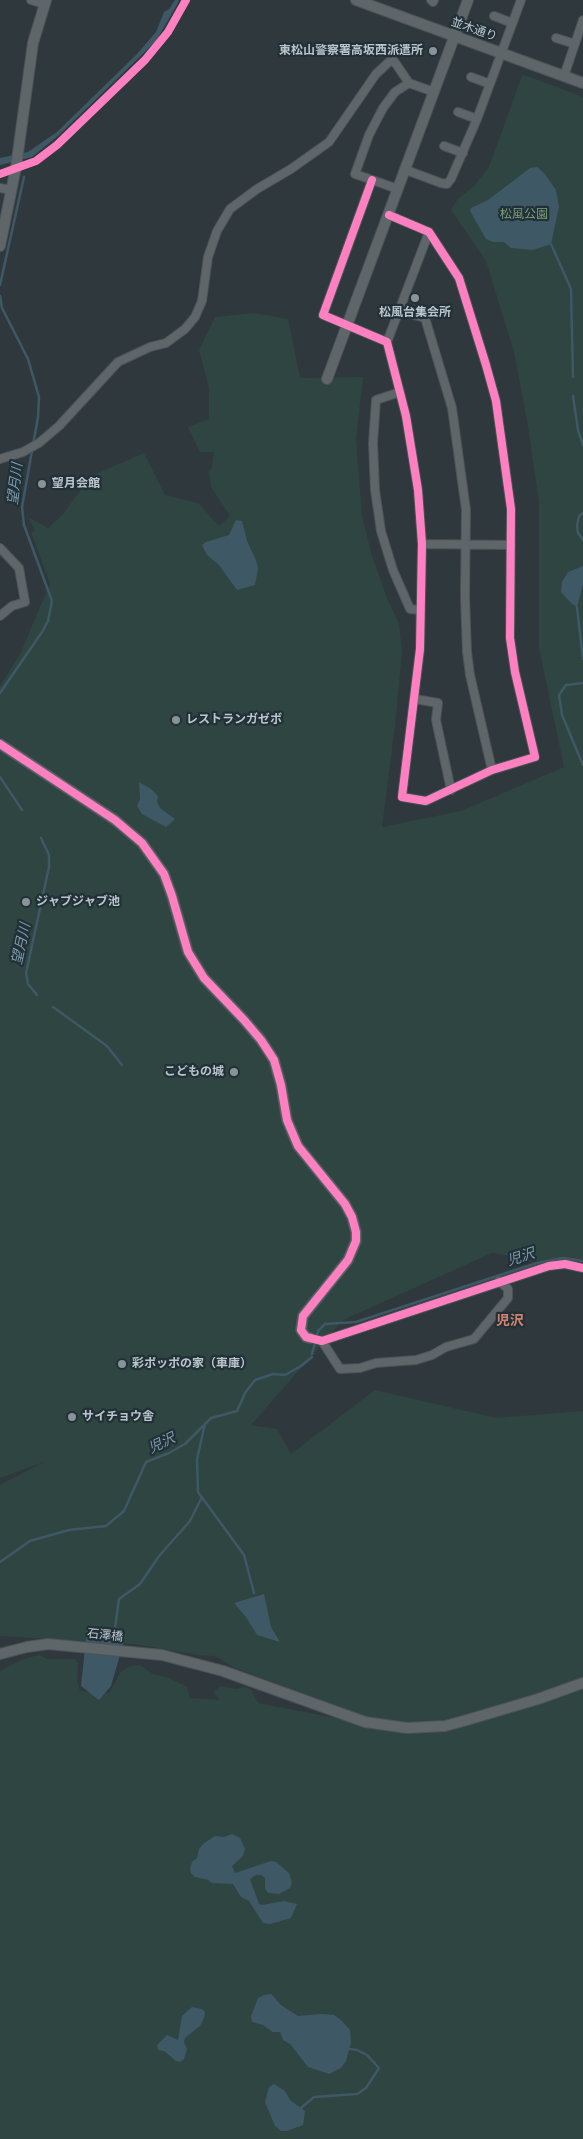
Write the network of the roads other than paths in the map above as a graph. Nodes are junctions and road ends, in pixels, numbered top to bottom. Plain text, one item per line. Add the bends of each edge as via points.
1 (31, 0) edge
2 (356, 0) edge
3 (468, 0) edge
4 (521, 0) edge
5 (45, 2) edge
6 (494, 16) dead end
7 (583, 20) edge
8 (512, 23) junction
9 (455, 36) junction
10 (556, 38) dead end
11 (575, 44) junction
12 (502, 53) junction
13 (564, 76) junction
14 (471, 77) dead end
15 (409, 83) junction
16 (583, 83) edge
17 (490, 84) junction
18 (434, 92) junction
19 (458, 112) dead end
20 (477, 119) junction
21 (444, 146) dead end
22 (463, 153) junction
23 (406, 170) junction
24 (372, 180) junction
25 (0, 188) edge
26 (398, 189) junction
27 (11, 190) junction
28 (389, 215) junction
29 (429, 232) junction
30 (0, 246) edge
31 (400, 311) junction
32 (348, 325) junction
33 (387, 342) junction
34 (327, 379) dead end
35 (400, 392) junction
36 (0, 459) edge
37 (422, 544) junction
38 (467, 545) junction
39 (511, 545) junction
40 (0, 548) edge
41 (420, 610) junction
42 (0, 616) edge
43 (415, 699) junction
44 (0, 744) edge
45 (492, 770) junction
46 (451, 790) junction
47 (583, 1268) edge
48 (500, 1281) junction
49 (317, 1340) junction
50 (0, 1654) edge
51 (583, 1683) edge

1 - 5 street
2 - 9 street, 並木通り
3 - 9 street
4 - 8 street
5 - 27 street via 33,43
6 - 8 street
7 - 11 street
8 - 12 street
9 - 12 street, 並木通り
9 - 18 street
10 - 11 street
11 - 13 street
12 - 13 street, 並木通り
12 - 17 street
13 - 16 street, 並木通り
14 - 17 street
15 - 18 street
15 - 24 street via 395,92 382,108 355,174
15 - 36 street via 394,61 389,62 376,74 329,142 230,210 217,231 208,257 202,301 185,329 166,343 118,362 39,443
17 - 20 street
18 - 23 street
19 - 20 street
20 - 22 street
21 - 22 street
22 - 23 street via 447,184
23 - 26 street
24 - 26 street
24 - 32 street via 323,315
25 - 27 street
26 - 28 street
27 - 30 street
28 - 29 street
28 - 32 street
29 - 31 street
29 - 39 street via 459,278 496,402 509,483
31 - 33 street
31 - 38 street via 425,318 440,365 452,408 460,461
32 - 33 street
32 - 34 street
33 - 35 street
35 - 37 street via 418,490
35 - 41 street via 376,400 373,444 375,490 381,532 392,570 410,609
37 - 38 street
37 - 41 street
38 - 39 street
38 - 45 street via 467,652
39 - 45 street via 510,638 535,757
40 - 42 street via 19,568 25,602 12,606
41 - 43 street
43 - 46 street via 438,703 436,720
43 - 46 street via 402,797 426,801
44 - 49 street via 115,820 142,843 164,874 188,952 204,978 250,1027 274,1060 287,1120 298,1146 345,1204 356,1232 348,1260 303,1316 301,1330 306,1337
45 - 46 street
47 - 48 street via 565,1264 549,1266
48 - 49 street
48 - 49 street via 508,1289 508,1298 474,1339 432,1355 340,1370
50 - 51 street, 石澤橋 via 26,1647 64,1645 181,1659 365,1722 407,1728 445,1726

